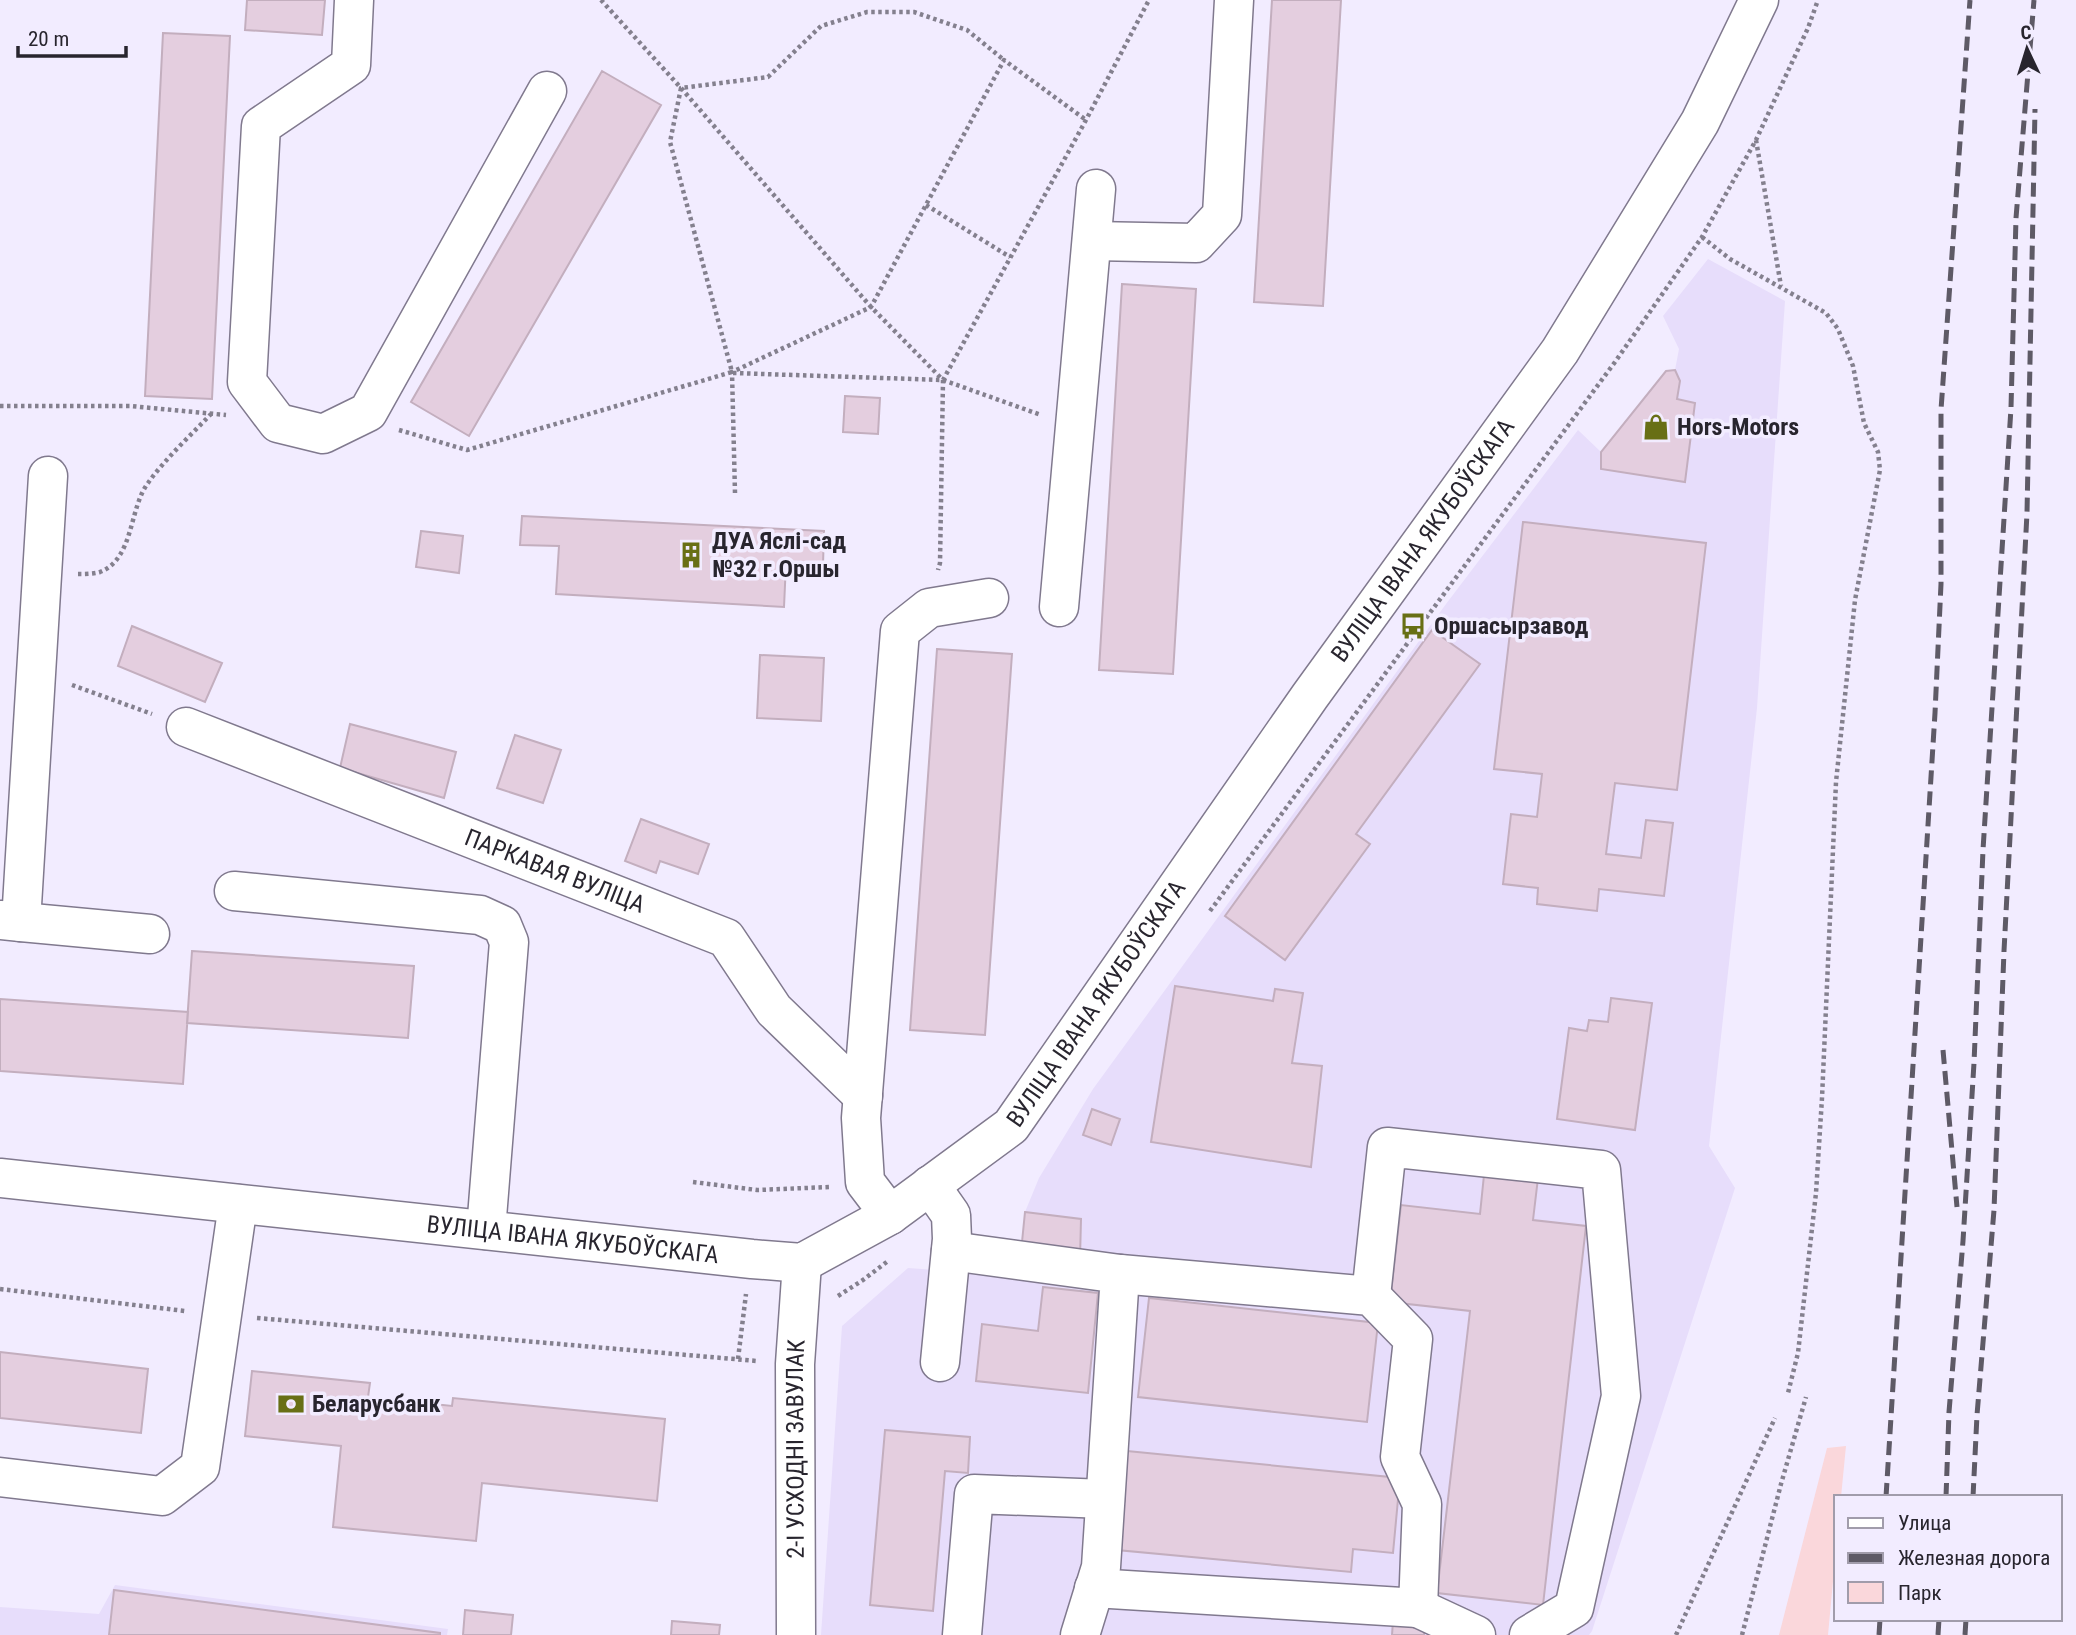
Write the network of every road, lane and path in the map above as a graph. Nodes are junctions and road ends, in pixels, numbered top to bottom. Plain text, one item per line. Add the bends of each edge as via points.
1 (354, 0) edge
2 (601, 0) edge
3 (1149, 0) edge
4 (1234, 0) edge
5 (1759, 0) edge
6 (1004, 60) junction
7 (681, 88) junction
8 (547, 91) dead end
9 (1086, 120) junction
10 (1756, 139) dead end
11 (1096, 189) dead end
12 (926, 205) junction
13 (1702, 237) dead end
14 (1091, 241) junction
15 (1010, 257) junction
16 (1781, 286) junction
17 (871, 307) junction
18 (732, 372) junction
19 (943, 380) junction
20 (0, 406) edge
21 (368, 412) junction
22 (211, 414) junction
23 (276, 420) junction
24 (1075, 428) junction
25 (48, 476) dead end
26 (735, 493) dead end
27 (42, 575) junction
28 (989, 598) dead end
29 (1059, 607) dead end
30 (929, 608) junction
31 (37, 672) junction
32 (186, 727) joint
33 (234, 891) dead end
34 (11, 921) edge
35 (150, 934) dead end
36 (863, 1096) junction
37 (0, 1178) edge
38 (930, 1185) junction
39 (238, 1204) junction
40 (890, 1215) junction
41 (486, 1230) junction
42 (951, 1251) junction
43 (802, 1263) junction
44 (1120, 1275) junction
45 (746, 1288) dead end
46 (0, 1289) edge
47 (1371, 1296) junction
48 (222, 1315) junction
49 (738, 1359) junction
50 (940, 1362) dead end
51 (795, 1364) junction
52 (1788, 1393) dead end
53 (1806, 1397) dead end
54 (1775, 1418) dead end
55 (0, 1477) edge
56 (1105, 1499) junction
57 (1094, 1588) junction
58 (1418, 1608) junction
59 (796, 1635) edge
60 (962, 1635) edge
61 (1080, 1635) edge
62 (1476, 1635) edge
63 (1529, 1635) edge
64 (1676, 1635) edge
65 (1742, 1635) edge

1 - 23 street via 351,65 261,126 247,382
2 - 7 path
3 - 9 path
4 - 14 street via 1222,215 1196,243
5 - 38 street, ВУЛІЦА ІВАНА ЯКУБОЎСКАГА via 1700,122 1560,351 1310,695 1011,1126
6 - 7 path via 967,30 914,12 867,12 821,26 768,77
6 - 9 path
6 - 12 path
7 - 17 path
7 - 18 path via 670,142
8 - 21 street
9 - 15 path
10 - 16 path
11 - 14 street
12 - 15 path
12 - 17 path
13 - 16 path via 1730,259
14 - 24 street
15 - 19 path
16 - 52 path via 1826,313 1838,329 1853,366 1864,423 1878,452 1880,470 1855,600 1836,782 1816,1193 1798,1353
17 - 18 path
17 - 19 path
18 - 19 path
18 - 21 path via 467,450 393,428
18 - 26 path
19 - 24 path
19 - 30 path via 940,563
20 - 22 path via 130,406
21 - 23 street via 323,433
22 - 23 path
22 - 27 path via 146,484 128,540 111,566 98,573
24 - 29 street
25 - 27 street
27 - 31 street
28 - 30 street
30 - 36 street via 900,631
31 - 32 path
31 - 34 street
32 - 36 street, ПАРКАВАЯ ВУЛІЦА via 726,938 774,1010
33 - 41 street via 480,915 502,925 509,942
34 - 35 street
36 - 40 street via 865,1182
37 - 39 street, ВУЛІЦА ІВАНА ЯКУБОЎСКАГА
38 - 40 street, ВУЛІЦА ІВАНА ЯКУБОЎСКАГА
38 - 42 street via 951,1215
39 - 41 street, ВУЛІЦА ІВАНА ЯКУБОЎСКАГА
39 - 48 street
40 - 43 street, ВУЛІЦА ІВАНА ЯКУБОЎСКАГА
41 - 43 street, ВУЛІЦА ІВАНА ЯКУБОЎСКАГА
42 - 44 street
42 - 50 street
43 - 51 street, 2-І УСХОДНІ ЗАВУЛАК
44 - 47 street
44 - 56 street
45 - 49 path
46 - 48 path
47 - 58 street via 1413,1339 1400,1457 1423,1504
47 - 63 street via 1387,1147 1601,1170 1621,1396 1574,1608
48 - 49 path
48 - 55 street via 200,1467 162,1496
49 - 51 path
51 - 59 street, 2-І УСХОДНІ ЗАВУЛАК
53 - 65 path
54 - 64 path
56 - 57 street via 1101,1567
56 - 60 street via 974,1494
57 - 58 street
57 - 61 street
58 - 62 street

